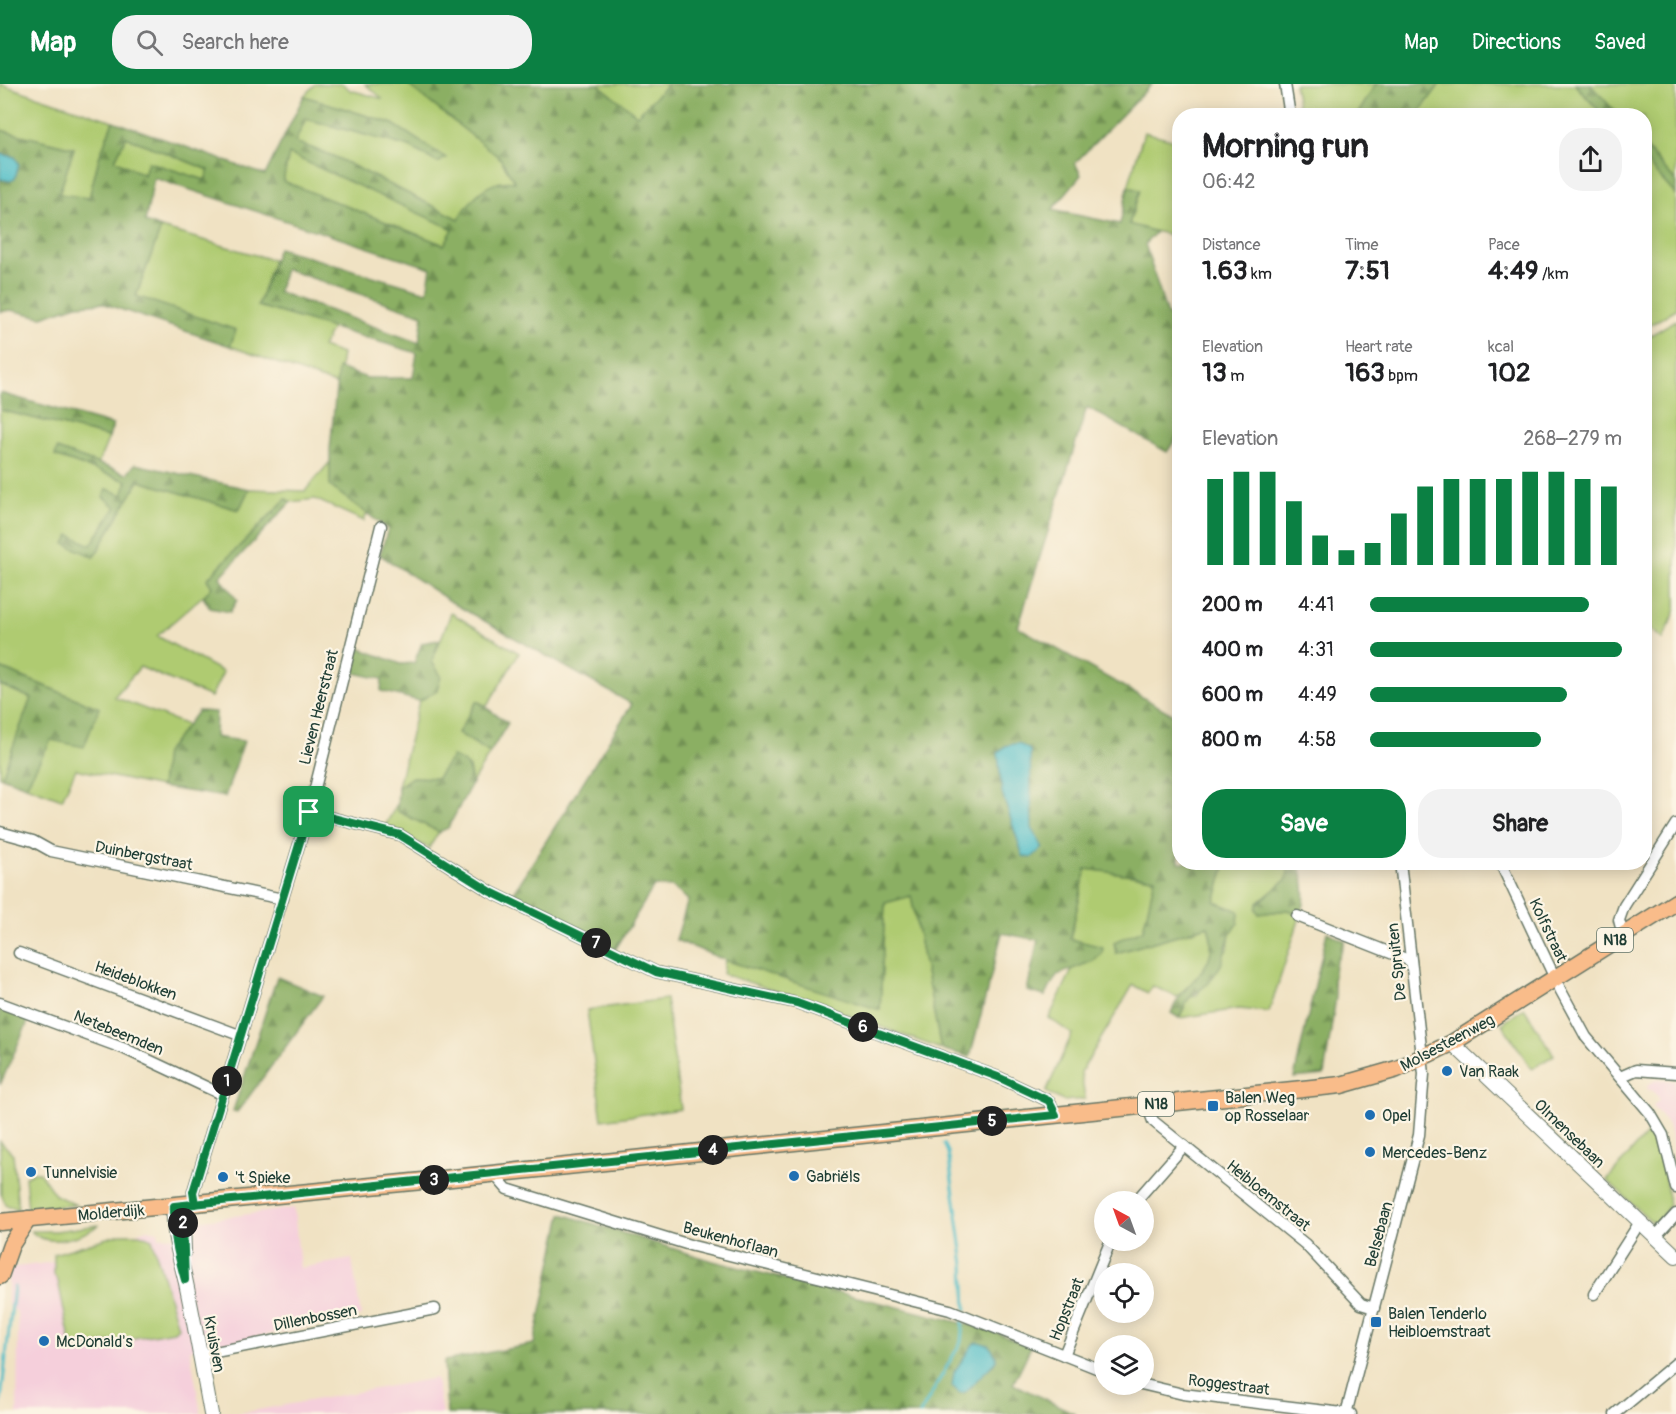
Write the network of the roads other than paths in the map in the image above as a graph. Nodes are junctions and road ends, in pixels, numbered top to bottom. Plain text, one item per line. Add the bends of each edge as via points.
1 (1284, 84) edge
2 (1288, 108) edge
3 (381, 526) dead end
4 (309, 812) junction
5 (1676, 824) edge
6 (0, 834) edge
7 (1652, 862) edge
8 (1401, 870) edge
9 (1504, 870) edge
10 (1647, 870) edge
11 (283, 898) junction
12 (1676, 902) edge
13 (1297, 916) dead end
14 (1623, 935) junction
15 (19, 953) dead end
16 (1411, 961) junction
17 (1555, 978) junction
18 (0, 1003) edge
19 (242, 1036) junction
20 (1452, 1043) junction
21 (1421, 1059) junction
22 (1676, 1073) edge
23 (1620, 1077) junction
24 (223, 1095) junction
25 (1147, 1105) junction
26 (1056, 1115) junction
27 (939, 1127) joint
28 (1184, 1146) junction
29 (494, 1173) junction
30 (1676, 1188) edge
31 (1145, 1191) edge
32 (195, 1204) junction
33 (174, 1206) junction
34 (28, 1219) junction
35 (1674, 1221) edge
36 (0, 1222) edge
37 (1640, 1222) junction
38 (1655, 1237) junction
39 (1107, 1251) edge
40 (1676, 1256) edge
41 (0, 1276) edge
42 (1594, 1294) dead end
43 (1374, 1308) junction
44 (435, 1309) dead end
45 (200, 1355) junction
46 (1064, 1355) junction
47 (1676, 1363) edge
48 (1094, 1367) edge
49 (1154, 1387) edge
50 (212, 1414) edge
51 (1348, 1414) edge
52 (1616, 1414) edge

1 - 2 street
3 - 4 street, Lieven Heerstraat
4 - 11 street, Lieven Heerstraat
4 - 26 street via 400,835 491,892 656,972 797,1003 998,1077 1049,1101
5 - 7 street
6 - 11 street, Duinbergstraat via 51,851
8 - 16 street, De Spruiten
9 - 17 street, Kolfstraat
10 - 14 street via 1624,906 1619,921
11 - 19 street, Lieven Heerstraat
12 - 14 main road, Molsesteenweg / N18
13 - 16 street
14 - 17 main road, Molsesteenweg / N18
15 - 19 street, Heideblokken
16 - 21 street, De Spruiten
17 - 20 main road, Molsesteenweg / N18
17 - 23 street, Kolfstraat via 1587,1037
18 - 24 street, Netebeemden via 125,1049
19 - 24 street, Lieven Heerstraat
20 - 21 main road, Molsesteenweg / N18
20 - 37 street, Olmensebaan
21 - 25 main road, Molsesteenweg / N18 via 1341,1085
21 - 43 street, Belsebaan via 1424,1074 1419,1135
22 - 23 street via 1636,1070
23 - 30 street, Kolfstraat via 1663,1135
24 - 32 street, Lieven Heerstraat via 193,1192
25 - 26 main road, Molsesteenweg / N18
25 - 28 street, Heibloemstraat via 1153,1121
26 - 27 main road, Molsesteenweg / N18
27 - 29 main road, Molderdijk / N18
28 - 31 street
28 - 43 street, Heibloemstraat via 1305,1244 1361,1305
29 - 32 main road, Molderdijk / N18
29 - 46 street, Beukenhoflaan via 507,1189 682,1243 969,1317
32 - 33 main road, Molderdijk / N18
33 - 34 main road, Molderdijk / N18
33 - 45 street, Kruisven via 177,1252
34 - 36 main road, Molderdijk / N18
34 - 41 main road via 10,1245
35 - 38 street
37 - 38 street, Olmensebaan
37 - 42 street
38 - 40 street, Olmensebaan
39 - 46 street, Hopstraat
43 - 51 street, Belsebaan
44 - 45 street, Dillenbossen
45 - 50 street, Kruisven
46 - 48 street
47 - 52 street
49 - 51 street, Roggestraat

